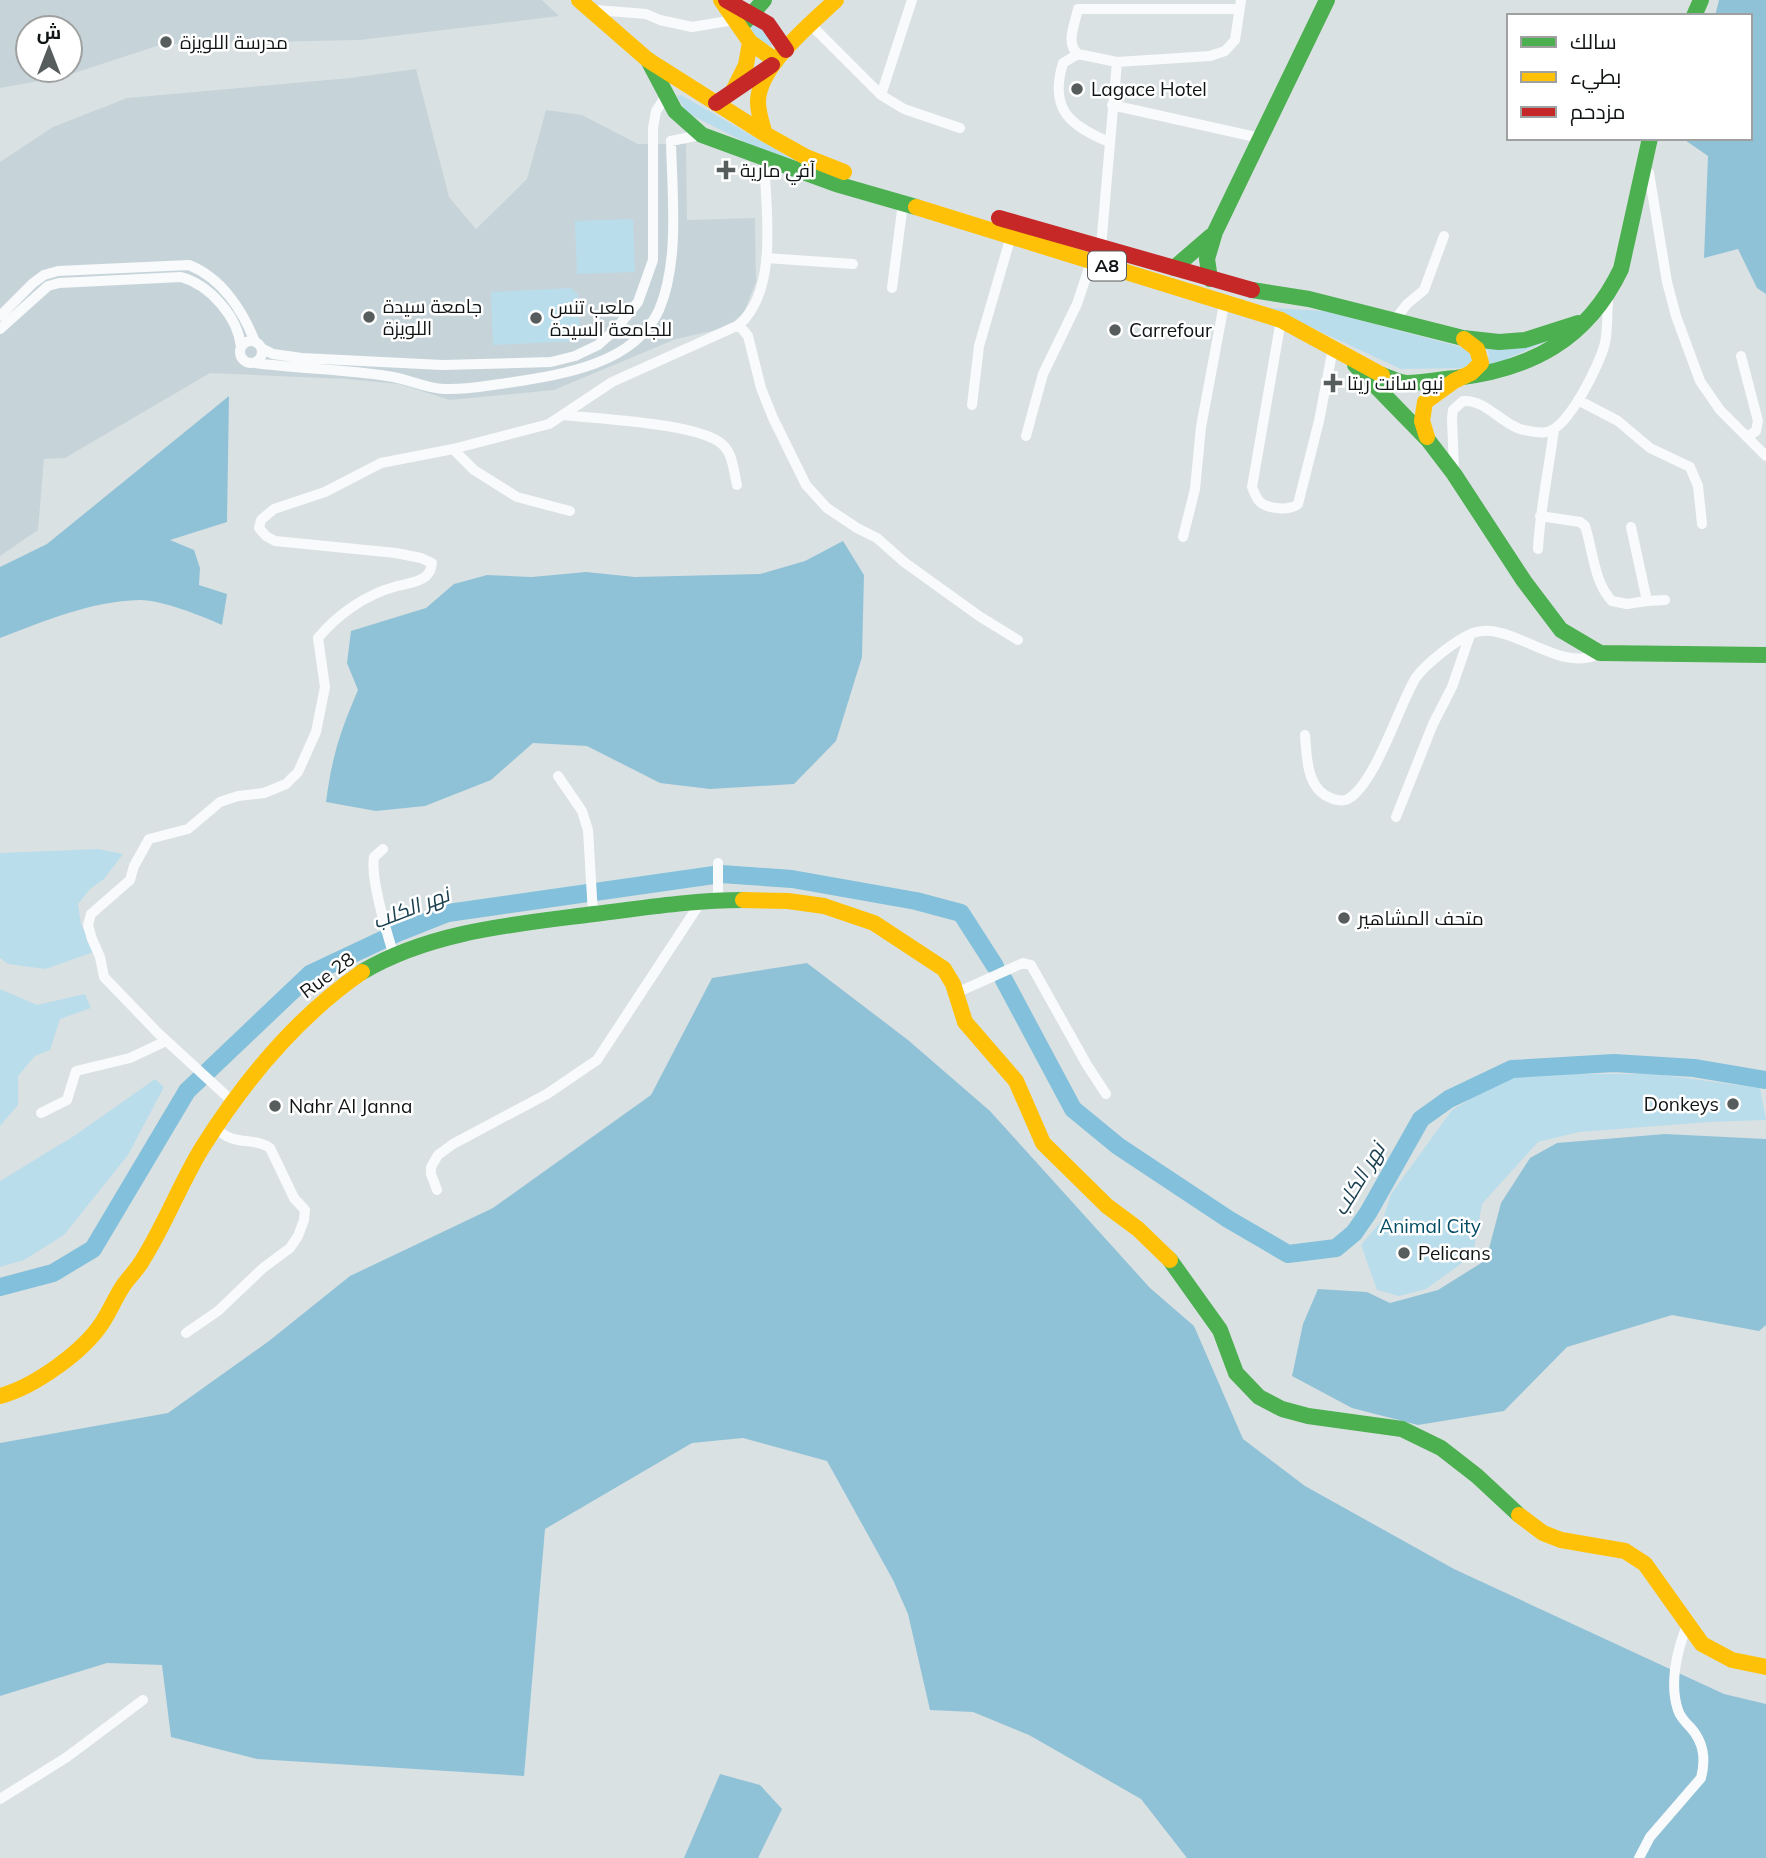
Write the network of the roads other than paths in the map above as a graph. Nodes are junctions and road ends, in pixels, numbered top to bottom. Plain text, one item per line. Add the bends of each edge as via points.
1 (721, 0) edge
2 (726, 0) edge
3 (764, 0) edge
4 (773, 0) edge
5 (836, 0) edge
6 (912, 0) edge
7 (1327, 0) edge
8 (1241, 4) edge
9 (584, 5) edge
10 (1079, 5) edge
11 (750, 14) junction
12 (737, 24) junction
13 (771, 27) junction
14 (808, 28) junction
15 (750, 42) junction
16 (1078, 54) junction
17 (779, 58) junction
18 (648, 61) junction
19 (1117, 62) junction
20 (687, 86) junction
21 (733, 92) junction
22 (881, 95) junction
23 (666, 97) junction
24 (716, 103) junction
25 (1112, 104) junction
26 (653, 128) junction
27 (960, 128) dead end
28 (765, 134) junction
29 (702, 135) junction
30 (1259, 138) junction
31 (671, 141) junction
32 (1109, 142) junction
33 (1648, 146) edge
34 (764, 160) junction
35 (903, 203) junction
36 (1215, 232) junction
37 (1011, 236) junction
38 (1444, 236) dead end
39 (1101, 247) junction
40 (766, 258) junction
41 (1091, 262) junction
42 (853, 264) dead end
43 (1174, 268) junction
44 (1210, 279) junction
45 (892, 289) dead end
46 (1608, 293) junction
47 (638, 302) junction
48 (1224, 304) junction
49 (0, 316) edge
50 (654, 318) junction
51 (1587, 319) junction
52 (1281, 320) junction
53 (1394, 321) junction
54 (739, 325) junction
55 (0, 331) edge
56 (1463, 338) junction
57 (0, 340) edge
58 (258, 345) junction
59 (241, 347) junction
60 (1338, 351) junction
61 (1741, 356) dead end
62 (255, 363) junction
63 (1457, 379) junction
64 (1578, 400) junction
65 (972, 405) dead end
66 (564, 415) junction
67 (1554, 429) junction
68 (1026, 436) dead end
69 (1747, 437) junction
70 (1428, 440) junction
71 (453, 449) junction
72 (1766, 456) edge
73 (1454, 474) junction
74 (737, 485) dead end
75 (570, 511) dead end
76 (1539, 516) junction
77 (1702, 524) dead end
78 (1631, 527) dead end
79 (1182, 537) dead end
80 (1538, 549) dead end
81 (1665, 600) dead end
82 (1647, 601) junction
83 (1470, 634) junction
84 (1018, 640) dead end
85 (1600, 653) junction
86 (1766, 655) edge
87 (1305, 735) dead end
88 (558, 776) dead end
89 (1396, 817) dead end
90 (383, 849) dead end
91 (718, 863) dead end
92 (713, 899) junction
93 (593, 914) junction
94 (393, 952) junction
95 (956, 993) junction
96 (166, 1041) junction
97 (1106, 1094) dead end
98 (228, 1097) junction
99 (41, 1113) dead end
100 (215, 1127) junction
101 (438, 1190) dead end
102 (186, 1334) dead end
103 (0, 1396) edge
104 (1687, 1625) junction
105 (1766, 1667) edge
106 (143, 1700) dead end
107 (0, 1799) edge
108 (1639, 1858) edge

1 - 12 main road
2 - 11 main road
3 - 11 main road
4 - 13 main road
5 - 14 main road
6 - 22 street
7 - 30 main road
8 - 10 street
8 - 19 street via 1235,40 1220,53
9 - 12 street via 646,14 692,27
9 - 18 main road, A8
10 - 16 street via 1071,41
11 - 12 main road
11 - 13 main road
12 - 15 main road
13 - 14 main road
13 - 17 main road
14 - 17 main road
14 - 22 street
15 - 17 main road
15 - 21 main road via 746,65
16 - 19 street
16 - 32 street via 1063,63 1059,102 1080,127
17 - 21 main road
17 - 28 main road via 758,93
18 - 20 main road, A8
18 - 23 main road, A8
19 - 25 street
20 - 23 street
20 - 24 main road, A8
21 - 24 main road
22 - 27 street via 891,104
23 - 26 street via 656,111
23 - 29 main road, A8 via 684,125
24 - 28 main road, A8
25 - 30 street
25 - 32 street
26 - 31 street
26 - 47 street via 653,260
28 - 39 main road, A8 via 828,167
29 - 31 street
29 - 34 main road, A8
30 - 36 main road
31 - 50 street via 670,272
32 - 39 street
33 - 46 main road, A8 via 1621,269
33 - 69 street via 1662,257 1676,316 1709,396
34 - 35 main road, A8
34 - 40 street
35 - 37 main road, A8
35 - 45 street
36 - 43 main road
36 - 44 main road via 1207,259
37 - 41 main road, A8
37 - 65 street via 979,346
38 - 53 street via 1424,290
39 - 43 main road, A8
40 - 42 street
40 - 54 street via 755,304
41 - 48 main road, A8
41 - 68 street via 1077,304 1043,374
43 - 44 main road, A8
44 - 53 main road, A8
46 - 51 main road, A8
46 - 64 street via 1605,341
47 - 50 street via 639,312
47 - 58 street via 597,345 551,362 415,364 302,358 274,354
48 - 52 main road, A8
48 - 79 street via 1201,427 1195,489
49 - 58 street via 44,275 58,271 189,265 202,270 237,305
50 - 62 street via 626,348 583,367 466,389
51 - 56 main road, A8 via 1525,340
51 - 63 main road, A8 via 1563,343 1536,357 1489,374
52 - 60 main road, A8
52 - 60 street via 1252,487 1263,504 1287,509 1298,504
53 - 56 main road, A8
54 - 66 street via 612,382
54 - 84 street via 748,336 761,388 806,485 827,508 877,538 904,562
55 - 57 street
55 - 59 street via 48,286 181,277 207,291 233,318
56 - 63 main road via 1477,346 1482,361 1474,372
58 - 59 street via 247,342
58 - 62 street via 261,357
59 - 62 street via 243,360
60 - 63 main road, A8 via 1393,381
60 - 70 main road
61 - 69 street via 1758,421 1756,431
63 - 70 main road via 1426,402 1422,421
64 - 67 street
64 - 77 street via 1618,421 1650,448 1690,467 1698,486
66 - 71 street via 538,428
66 - 74 street via 664,426 709,437 727,450
67 - 73 street via 1520,429 1477,403 1463,401 1451,418
67 - 76 street
69 - 72 street
70 - 73 main road
71 - 75 street via 474,470 517,497
71 - 96 street via 371,467 325,492 274,509 261,520 261,533 275,541 396,553 432,563 431,572 349,610 318,638 325,687 316,732 298,772 286,784 264,793 220,802 188,829 149,839 130,880 91,914 88,925 104,977
73 - 85 main road via 1555,623
76 - 80 street
76 - 82 street via 1585,526 1598,576 1612,601
78 - 82 street
81 - 82 street
83 - 85 street via 1489,631 1584,660
83 - 87 street via 1416,677 1366,782 1348,799 1327,797 1309,777
83 - 89 street
85 - 86 main road
88 - 93 street via 582,811 588,830
90 - 94 street via 373,860
91 - 92 street
92 - 93 main road, Rue 28
92 - 95 main road, Rue 28 via 788,901 860,916 934,961 949,975
92 - 101 street via 597,1060 547,1094 438,1155 430,1167
93 - 94 main road, Rue 28 via 476,932
94 - 98 main road, Rue 28 via 319,1004
95 - 97 street via 1023,963 1031,965
95 - 104 main road, Rue 28 via 965,1022 1016,1081 1043,1143 1173,1263 1220,1330 1236,1373 1259,1397 1307,1416 1402,1429 1441,1448 1543,1533 1625,1551 1645,1564
96 - 98 street
96 - 99 street via 130,1058 76,1071 67,1100
98 - 100 main road, Rue 28
100 - 102 street via 228,1138 270,1148 305,1216 290,1248
100 - 103 main road, Rue 28 via 142,1261 102,1323 59,1364 24,1388
104 - 105 main road, Rue 28 via 1712,1652
104 - 108 street via 1674,1680 1675,1699 1682,1718 1702,1743 1703,1772 1650,1837
106 - 107 street via 67,1757

